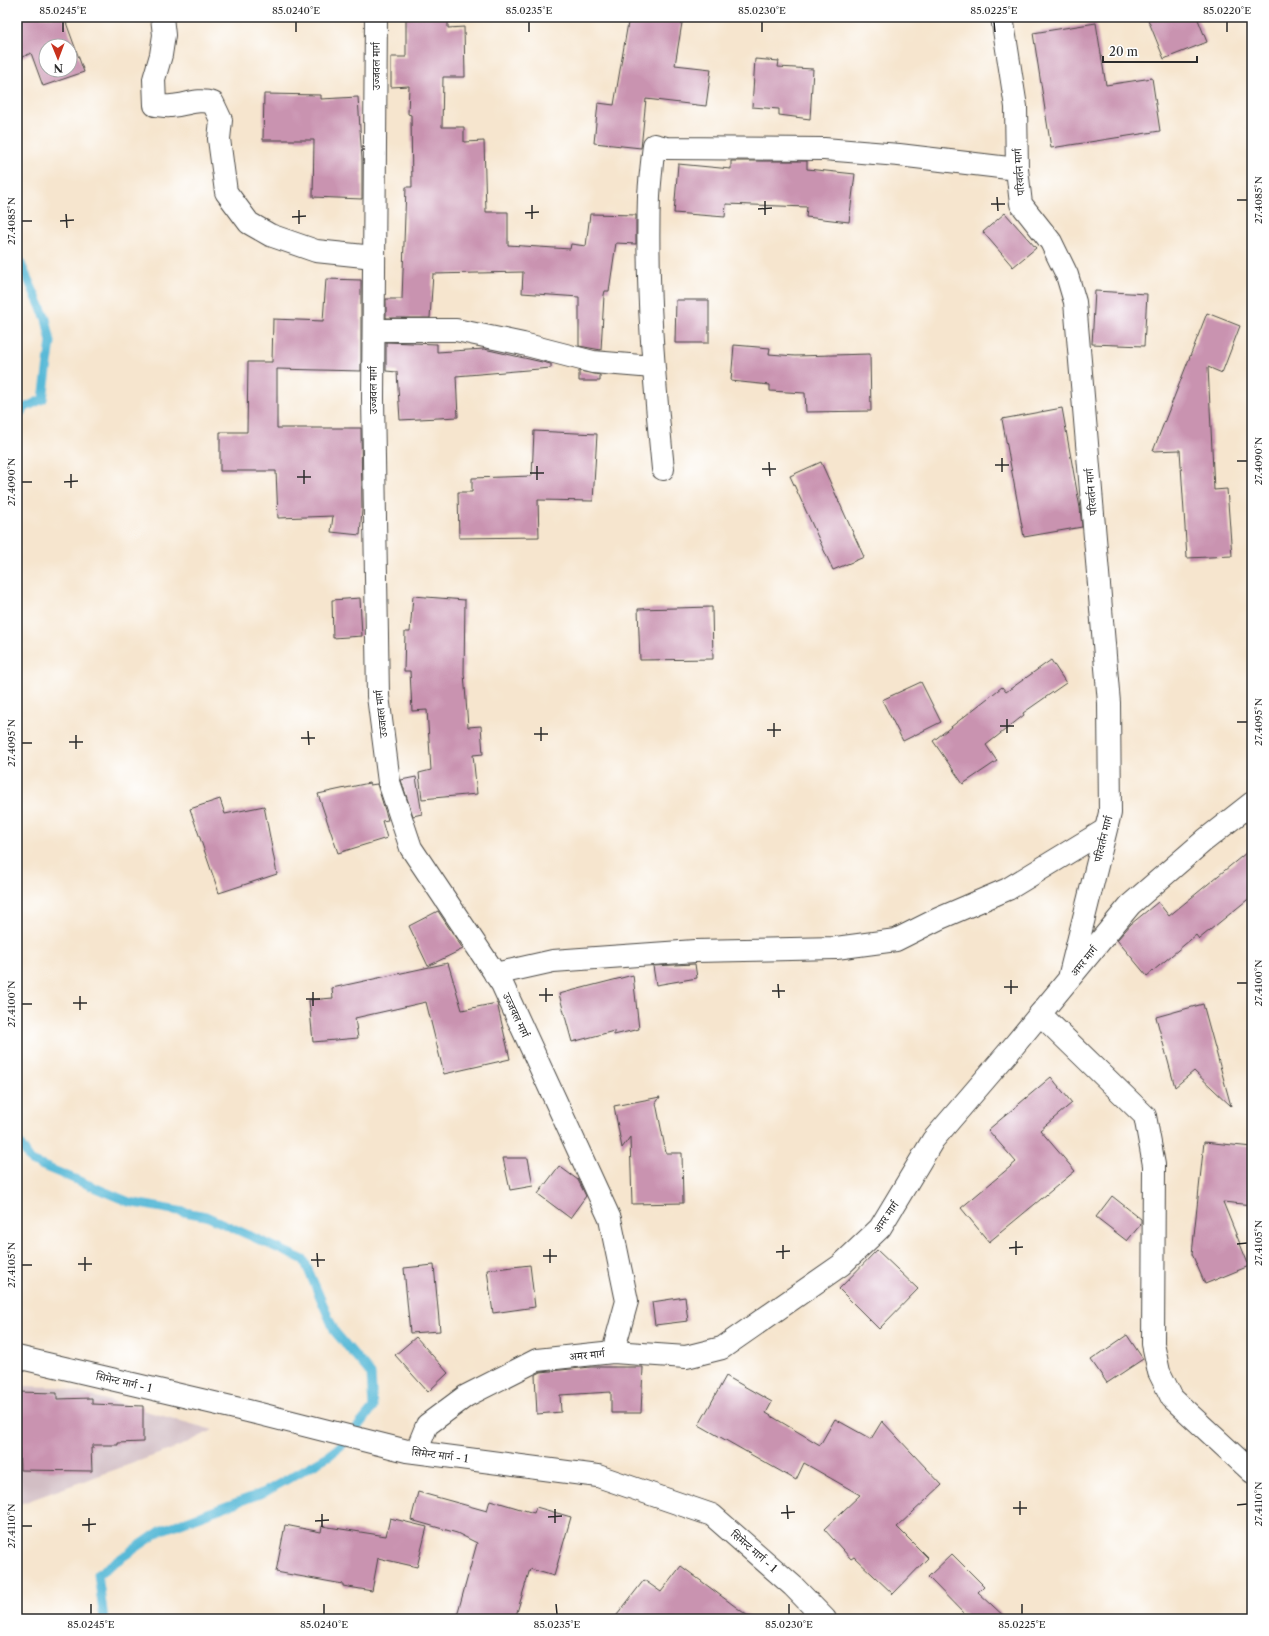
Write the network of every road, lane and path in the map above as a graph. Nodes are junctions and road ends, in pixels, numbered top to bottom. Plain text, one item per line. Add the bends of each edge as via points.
1 (162, 17) edge
2 (376, 17) edge
3 (1002, 17) edge
4 (1018, 168) junction
5 (374, 257) junction
6 (374, 330) junction
7 (653, 367) junction
8 (663, 469) dead end
9 (1252, 803) edge
10 (1105, 830) junction
11 (495, 974) junction
12 (1069, 980) junction
13 (1040, 1014) junction
14 (613, 1352) junction
15 (17, 1357) edge
16 (412, 1451) junction
17 (1252, 1472) edge
18 (824, 1619) edge

1 - 5 street via 164,35 162,55 154,79 155,105 171,107 196,100 213,103 221,120 219,139 226,192 249,223 270,235 316,251
2 - 5 street, उज्जवल मार्ग
3 - 4 street, परिवर्तन मार्ग via 1016,108
4 - 7 street via 824,150 666,148 654,145 649,195 648,250
4 - 10 street, परिवर्तन मार्ग via 1021,204 1051,242 1067,275 1075,302 1109,703 1110,813
5 - 6 street, उज्जवल मार्ग
6 - 7 street via 456,330 593,362
6 - 11 street, उज्जवल मार्ग via 378,696 389,782 411,848
7 - 8 street
9 - 12 street, अमर मार्ग via 1130,905
10 - 11 street via 1008,889 896,940 836,948 695,950 553,961
10 - 12 street, परिवर्तन मार्ग
11 - 14 street, उज्जवल मार्ग via 502,984 610,1219 628,1301
12 - 13 street, अमर मार्ग
13 - 14 street, अमर मार्ग via 933,1140 880,1228 842,1265 722,1348 686,1357
13 - 17 street via 1145,1116 1154,1165 1153,1344 1159,1372 1172,1398
14 - 16 street, अमर मार्ग via 537,1360 466,1396 427,1425
15 - 16 street, सिमेन्ट मार्ग - 1
16 - 18 street, सिमेन्ट मार्ग - 1 via 598,1476 712,1515 793,1586

